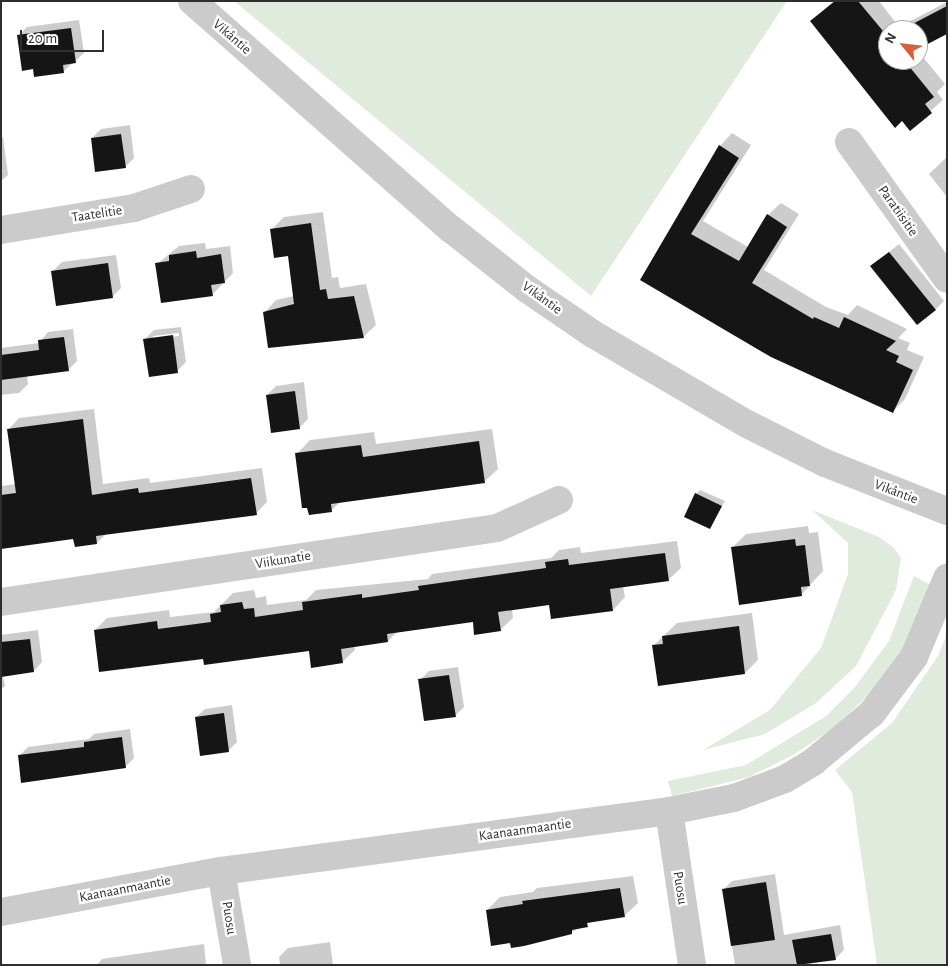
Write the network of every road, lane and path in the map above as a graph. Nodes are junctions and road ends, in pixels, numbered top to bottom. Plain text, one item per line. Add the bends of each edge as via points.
1 (192, 1) edge
2 (849, 142) dead end
3 (190, 189) dead end
4 (1, 230) edge
5 (947, 279) edge
6 (559, 500) dead end
7 (947, 511) edge
8 (947, 578) edge
9 (1, 602) edge
10 (669, 811) junction
11 (222, 871) junction
12 (1, 912) edge
13 (237, 965) edge
14 (692, 965) edge

1 - 7 street, Vikåntie via 452,229 527,289 593,334 747,424 826,463
2 - 5 street, Paratiisitie
3 - 4 street, Taatelitie via 134,208
6 - 9 street, Viikunatie via 497,528
8 - 10 street, Kaanaanmaantie via 914,657 872,714 813,762 786,779 734,798
10 - 11 street, Kaanaanmaantie
10 - 14 street, Puosu
11 - 12 street, Kaanaanmaantie
11 - 13 street, Puosu

